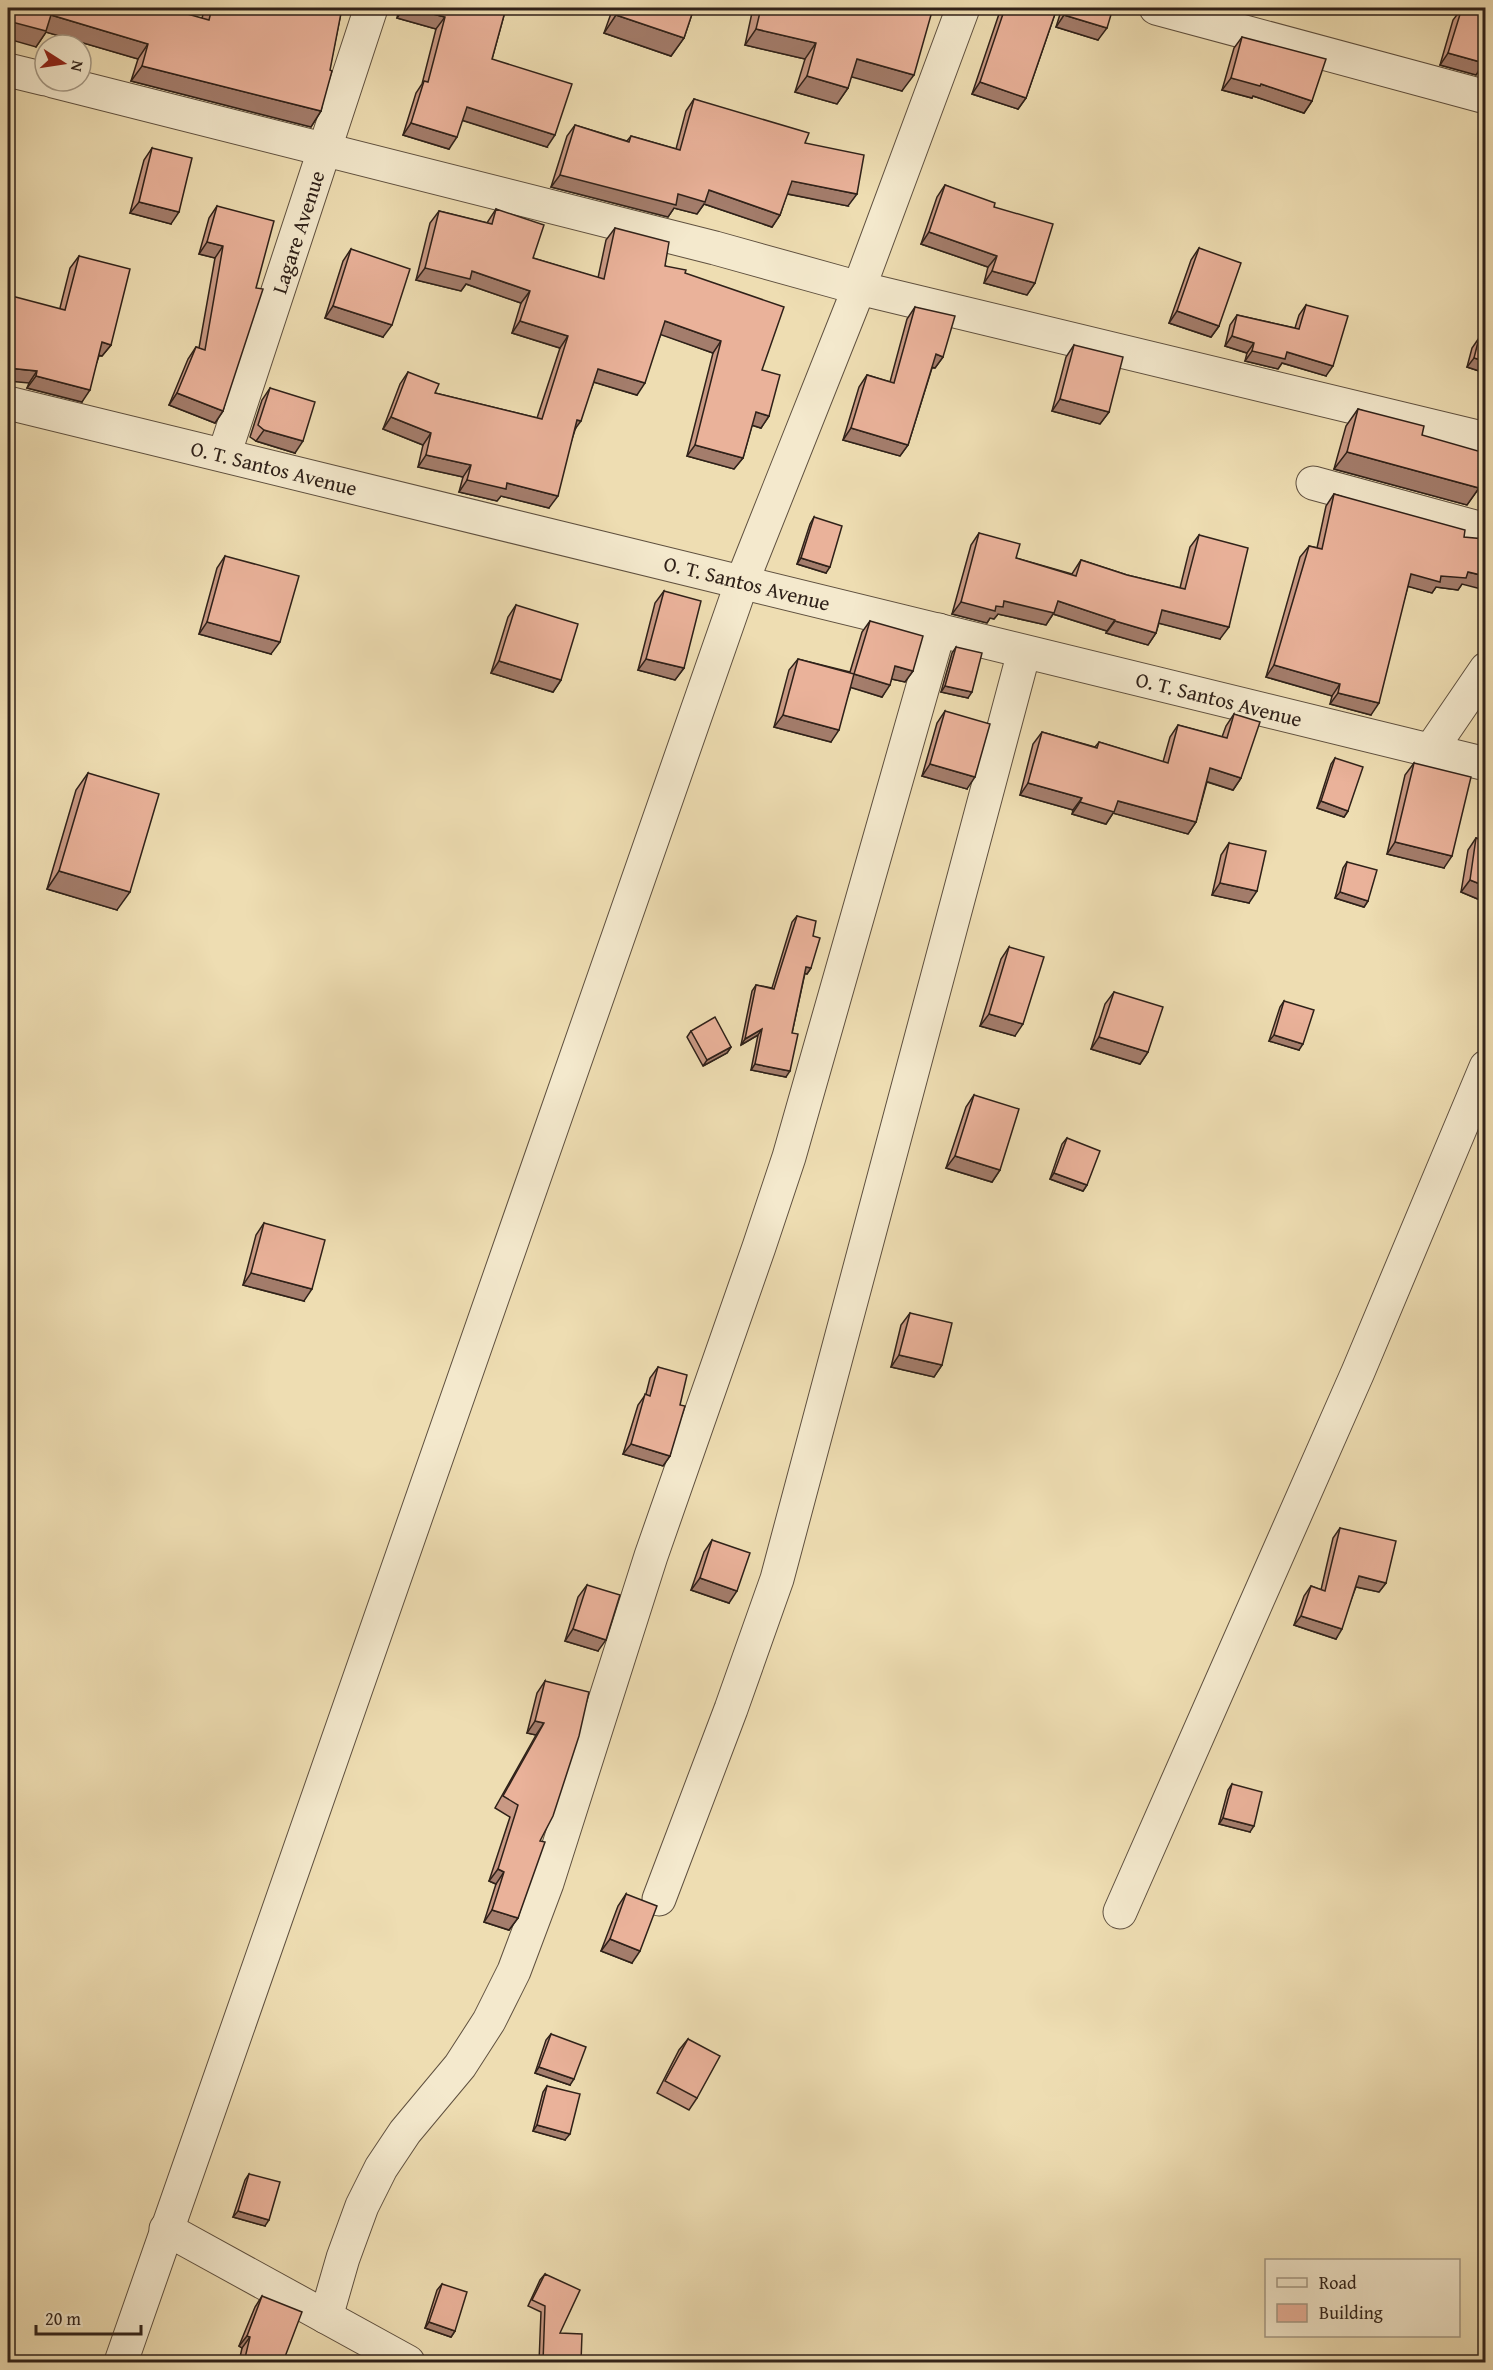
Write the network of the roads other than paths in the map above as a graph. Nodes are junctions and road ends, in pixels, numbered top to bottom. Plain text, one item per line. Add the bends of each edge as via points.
1 (371, 8) edge
2 (963, 8) edge
3 (1156, 8) edge
4 (8, 70) edge
5 (33, 76) edge
6 (93, 91) edge
7 (1485, 97) edge
8 (325, 150) junction
9 (860, 288) junction
10 (8, 403) edge
11 (1485, 439) edge
12 (224, 455) junction
13 (1313, 483) dead end
14 (1485, 530) edge
15 (742, 582) junction
16 (939, 630) junction
17 (1024, 652) junction
18 (1485, 669) edge
19 (1430, 751) junction
20 (1485, 764) edge
21 (1485, 1067) edge
22 (659, 1899) dead end
23 (1120, 1912) dead end
24 (166, 2229) junction
25 (326, 2317) junction
26 (121, 2362) edge
27 (408, 2362) edge

1 - 8 street, Lagare Avenue
2 - 9 street
3 - 7 street
4 - 5 street
6 - 8 street
8 - 9 street
8 - 12 street, Lagare Avenue
9 - 11 street
9 - 15 street
10 - 12 street, O. T. Santos Avenue
12 - 15 street, O. T. Santos Avenue
13 - 14 street
15 - 16 street, O. T. Santos Avenue
15 - 24 street
16 - 17 street, O. T. Santos Avenue
16 - 25 street via 789,1156 651,1556 547,1883 514,1971 489,2021 381,2168 362,2206
17 - 19 street, O. T. Santos Avenue
17 - 22 street via 777,1579
18 - 19 street
19 - 20 street, O. T. Santos Avenue
21 - 23 street via 1349,1394
24 - 25 street
24 - 26 street
25 - 27 street

